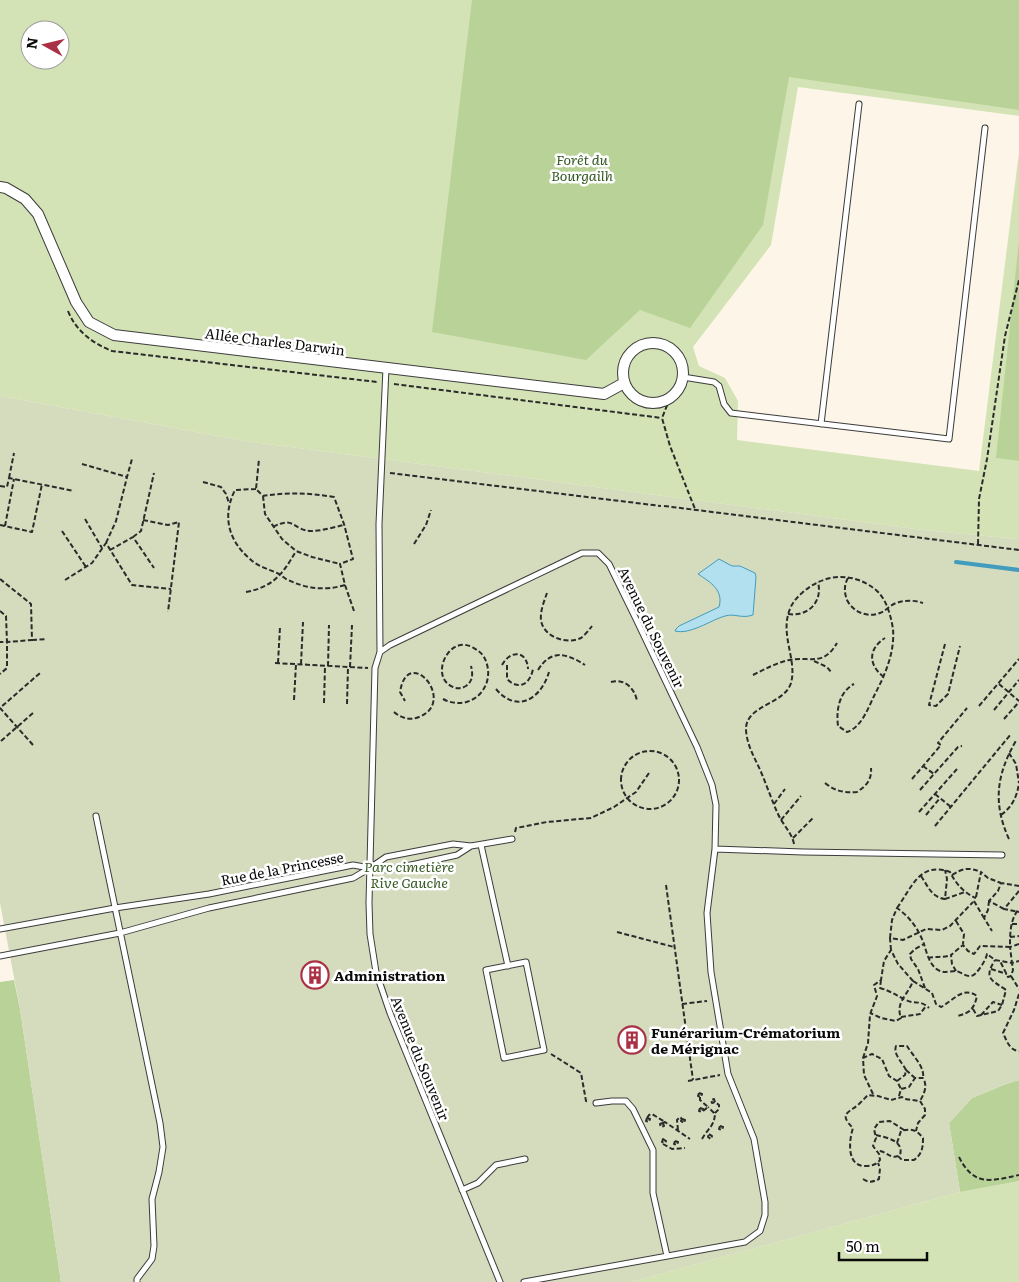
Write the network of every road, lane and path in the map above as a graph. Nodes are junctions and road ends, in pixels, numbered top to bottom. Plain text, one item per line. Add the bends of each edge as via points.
1 (860, 104) dead end
2 (984, 128) dead end
3 (0, 187) edge
4 (1019, 280) edge
5 (386, 368) junction
6 (683, 377) junction
7 (624, 383) junction
8 (670, 398) junction
9 (821, 424) junction
10 (14, 454) dead end
11 (132, 459) dead end
12 (259, 459) dead end
13 (82, 464) dead end
14 (382, 472) junction
15 (154, 474) dead end
16 (127, 477) junction
17 (9, 478) junction
18 (14, 479) junction
19 (203, 482) dead end
20 (42, 484) junction
21 (0, 486) edge
22 (256, 489) junction
23 (74, 491) dead end
24 (263, 496) junction
25 (228, 503) junction
26 (661, 506) dead end
27 (664, 506) dead end
28 (695, 509) junction
29 (431, 510) dead end
30 (85, 519) dead end
31 (143, 520) junction
32 (0, 525) edge
33 (344, 525) junction
34 (5, 526) junction
35 (273, 527) junction
36 (62, 531) dead end
37 (133, 537) junction
38 (106, 543) junction
39 (414, 544) dead end
40 (978, 545) junction
41 (102, 548) junction
42 (110, 550) junction
43 (1019, 550) edge
44 (296, 551) junction
45 (340, 564) junction
46 (86, 566) junction
47 (154, 568) dead end
48 (281, 575) junction
49 (848, 578) junction
50 (0, 579) edge
51 (65, 580) dead end
52 (818, 582) junction
53 (346, 585) junction
54 (171, 589) junction
55 (246, 592) dead end
56 (548, 593) dead end
57 (923, 602) dead end
58 (888, 608) junction
59 (0, 611) edge
60 (354, 611) dead end
61 (168, 612) dead end
62 (788, 614) junction
63 (303, 622) dead end
64 (329, 625) dead end
65 (352, 625) dead end
66 (592, 626) dead end
67 (280, 627) dead end
68 (884, 638) dead end
69 (47, 639) dead end
70 (32, 640) junction
71 (0, 642) edge
72 (7, 642) junction
73 (837, 643) dead end
74 (945, 644) dead end
75 (960, 646) dead end
76 (380, 652) junction
77 (1019, 659) edge
78 (791, 660) junction
79 (812, 660) junction
80 (296, 664) junction
81 (301, 664) junction
82 (502, 665) dead end
83 (585, 665) dead end
84 (326, 666) junction
85 (471, 666) dead end
86 (507, 666) dead end
87 (349, 667) junction
88 (375, 668) junction
89 (528, 668) dead end
90 (533, 670) dead end
91 (538, 670) dead end
92 (549, 672) dead end
93 (831, 672) dead end
94 (40, 673) dead end
95 (0, 674) edge
96 (753, 675) dead end
97 (884, 677) junction
98 (1019, 680) edge
99 (612, 682) dead end
100 (854, 684) dead end
101 (999, 684) junction
102 (496, 689) dead end
103 (1009, 692) junction
104 (443, 699) dead end
105 (294, 700) dead end
106 (405, 701) dead end
107 (637, 701) dead end
108 (1019, 701) edge
109 (324, 702) dead end
110 (347, 704) dead end
111 (979, 706) dead end
112 (967, 708) dead end
113 (994, 710) dead end
114 (33, 712) dead end
115 (394, 712) dead end
116 (1004, 718) dead end
117 (17, 727) junction
118 (1011, 734) dead end
119 (1017, 738) dead end
120 (1, 741) edge
121 (33, 745) dead end
122 (962, 746) dead end
123 (1009, 753) junction
124 (923, 766) junction
125 (871, 768) dead end
126 (957, 769) dead end
127 (649, 773) dead end
128 (934, 774) junction
129 (912, 779) dead end
130 (825, 783) dead end
131 (1019, 783) edge
132 (785, 789) dead end
133 (920, 790) dead end
134 (935, 794) junction
135 (802, 796) dead end
136 (626, 798) junction
137 (940, 798) junction
138 (774, 804) junction
139 (951, 807) junction
140 (919, 812) dead end
141 (926, 815) dead end
142 (1001, 815) junction
143 (96, 816) dead end
144 (814, 817) dead end
145 (781, 820) junction
146 (935, 826) dead end
147 (793, 838) junction
148 (512, 839) joint
149 (1010, 839) dead end
150 (481, 844) junction
151 (471, 846) junction
152 (715, 849) junction
153 (794, 852) junction
154 (1002, 855) dead end
155 (370, 868) junction
156 (945, 870) junction
157 (981, 872) junction
158 (952, 874) junction
159 (920, 875) junction
160 (1001, 883) junction
161 (666, 885) dead end
162 (1019, 886) edge
163 (1019, 891) edge
164 (965, 892) junction
165 (976, 898) junction
166 (944, 899) junction
167 (989, 901) junction
168 (973, 902) junction
169 (114, 908) junction
170 (897, 908) junction
171 (1004, 909) junction
172 (1018, 911) edge
173 (984, 918) junction
174 (956, 921) junction
175 (1012, 924) junction
176 (1019, 924) edge
177 (0, 929) edge
178 (919, 931) junction
179 (992, 931) dead end
180 (617, 932) dead end
181 (120, 933) junction
182 (1019, 936) edge
183 (890, 938) junction
184 (1010, 938) junction
185 (924, 944) junction
186 (1019, 944) edge
187 (963, 945) junction
188 (674, 947) junction
189 (1010, 947) junction
190 (891, 950) junction
191 (952, 955) junction
192 (0, 956) edge
193 (928, 958) junction
194 (995, 960) junction
195 (1000, 961) junction
196 (1019, 961) edge
197 (1012, 963) junction
198 (508, 966) junction
199 (991, 969) junction
200 (956, 971) junction
201 (1007, 974) junction
202 (1011, 976) junction
203 (881, 980) junction
204 (913, 981) junction
205 (880, 988) junction
206 (925, 988) junction
207 (1019, 989) edge
208 (1019, 994) edge
209 (877, 996) junction
210 (903, 997) junction
211 (715, 1000) junction
212 (682, 1004) junction
213 (1002, 1005) junction
214 (926, 1006) junction
215 (929, 1008) dead end
216 (973, 1009) junction
217 (870, 1013) junction
218 (957, 1016) dead end
219 (980, 1016) junction
220 (901, 1018) junction
221 (544, 1050) junction
222 (1019, 1051) edge
223 (863, 1058) junction
224 (906, 1070) junction
225 (728, 1074) junction
226 (915, 1078) junction
227 (923, 1078) junction
228 (693, 1080) junction
229 (688, 1081) dead end
230 (897, 1081) junction
231 (901, 1089) junction
232 (873, 1094) junction
233 (700, 1097) dead end
234 (899, 1097) junction
235 (920, 1101) junction
236 (715, 1102) dead end
237 (596, 1103) joint
238 (708, 1107) junction
239 (703, 1111) dead end
240 (715, 1114) junction
241 (647, 1118) dead end
242 (682, 1119) dead end
243 (712, 1126) junction
244 (720, 1126) dead end
245 (678, 1130) junction
246 (904, 1130) junction
247 (707, 1131) junction
248 (916, 1131) junction
249 (709, 1134) dead end
250 (876, 1135) junction
251 (690, 1139) dead end
252 (702, 1139) dead end
253 (897, 1143) junction
254 (663, 1144) dead end
255 (675, 1145) dead end
256 (685, 1148) dead end
257 (672, 1149) junction
258 (877, 1152) junction
259 (898, 1156) junction
260 (959, 1157) dead end
261 (524, 1159) dead end
262 (878, 1163) junction
263 (1019, 1175) edge
264 (863, 1179) dead end
265 (462, 1190) junction
266 (667, 1256) junction
267 (137, 1282) edge
268 (500, 1282) edge
269 (524, 1282) edge

1 - 9 lane
2 - 9 lane via 949,439
3 - 5 street, Allée Charles Darwin via 25,199 38,214 76,302 89,322 114,335
4 - 40 path via 1005,336 979,499
5 - 7 street, Allée Charles Darwin via 604,394
5 - 14 lane
6 - 7 street via 681,360 674,350 653,342 643,344 630,353 623,368
6 - 8 street via 678,391
6 - 9 lane via 714,382 731,412
7 - 8 street via 640,401 650,404
8 - 28 path via 662,418
10 - 17 path
11 - 16 path
12 - 22 path
13 - 16 path
14 - 26 path
14 - 76 lane
15 - 31 path
16 - 38 path via 116,521
17 - 18 path
17 - 21 path via 7,487
18 - 20 path
18 - 34 path
19 - 25 path via 221,487
20 - 23 path
20 - 34 path via 32,532
22 - 24 path
22 - 25 path via 234,490
24 - 33 path via 308,493 334,497
24 - 35 path via 265,514
25 - 48 path via 230,529 237,545 250,560
27 - 28 path
28 - 40 path
29 - 39 path
30 - 41 path
31 - 37 path via 141,531
31 - 54 path via 168,525 179,522
32 - 34 path
33 - 35 path via 313,531 289,522
33 - 45 path via 353,559
35 - 44 path
36 - 46 path
37 - 42 path
37 - 47 path
38 - 41 path
38 - 42 path
40 - 43 path
41 - 46 path
42 - 54 path via 132,585
44 - 45 path
44 - 48 path
45 - 53 path
46 - 51 path
48 - 53 path via 308,588 331,589
48 - 55 path via 258,590
49 - 52 path via 840,576
49 - 58 path via 861,581 878,592
49 - 58 path via 844,589 850,606 856,612 870,615
50 - 70 path via 31,604
52 - 62 path via 794,600
52 - 62 path via 818,597 811,608 800,614
53 - 60 path
54 - 61 path
56 - 66 path via 541,621 552,635 572,640 580,638
57 - 58 path via 904,601
58 - 97 path via 893,630 892,650
59 - 72 path via 6,616
62 - 78 path via 787,644
63 - 81 path
64 - 84 path
65 - 87 path
67 - 80 path via 277,663
68 - 97 path via 872,654 878,673
69 - 70 path
70 - 72 path
71 - 72 path
72 - 95 path via 7,668
73 - 79 path via 826,656
74 - 75 path via 929,705 936,706 948,694
76 - 88 lane, Avenue du Souvenir
76 - 152 lane, Avenue du Souvenir via 582,554 598,553 609,564 698,747 716,805
77 - 101 path
78 - 79 path
78 - 96 path
78 - 138 path via 791,682 784,695 751,715 746,728 749,748
79 - 93 path
80 - 81 path
80 - 105 path
81 - 84 path
82 - 89 path via 510,655 517,654 527,660
83 - 91 path via 564,655 548,658
84 - 87 path
84 - 109 path
85 - 104 path via 472,680 462,688 454,688 444,677 442,665 445,656 452,648 467,644 483,655 489,672 479,696 472,701 460,704
86 - 90 path via 507,679 519,686 530,680
87 - 88 path
87 - 110 path
88 - 155 lane, Avenue du Souvenir
92 - 102 path via 543,689 528,700 510,700
94 - 117 path via 0,708
97 - 100 path via 860,723 847,732 838,726 837,716 843,694
98 - 103 path
99 - 107 path via 625,682
101 - 103 path
101 - 111 path
103 - 108 path
103 - 113 path
106 - 115 path via 400,692 405,676 418,673 424,676 434,695 427,713 410,719
108 - 116 path
112 - 124 path
114 - 117 path
117 - 120 path
117 - 121 path
118 - 139 path
119 - 123 path
122 - 128 path
123 - 131 path via 1016,764
123 - 142 path via 999,787
124 - 128 path
124 - 129 path
125 - 130 path via 868,782 857,792 841,792
126 - 134 path
127 - 136 path via 636,792
128 - 133 path
131 - 142 path via 1013,803
132 - 138 path
134 - 137 path
134 - 140 path
135 - 145 path
136 - 136 path via 645,809 656,809 666,804 679,786 675,764 667,755 655,750 643,750 632,756 620,774
136 - 148 path via 591,818 516,828
137 - 139 path
137 - 141 path
138 - 145 path
139 - 146 path
142 - 149 path
143 - 169 lane
144 - 147 path
145 - 147 path
147 - 153 path
148 - 150 lane
150 - 151 lane
150 - 198 lane
151 - 155 lane via 457,855 388,870
151 - 155 lane via 453,844 386,857
152 - 153 lane
152 - 211 lane, Avenue du Souvenir via 708,913
153 - 154 lane
155 - 169 lane, Rue de la Princesse via 353,865 209,894
155 - 181 lane, Rue de la Princesse via 353,878 209,908
155 - 265 lane, Avenue du Souvenir via 370,934 376,972
156 - 158 path
156 - 159 path via 932,869
156 - 166 path
157 - 158 path via 961,868
157 - 160 path
157 - 165 path
158 - 164 path
159 - 166 path via 932,893
159 - 170 path
160 - 162 path
160 - 167 path
161 - 188 path
163 - 171 path
164 - 165 path
164 - 166 path
165 - 168 path
167 - 171 path
167 - 173 path
168 - 173 path
168 - 174 path
169 - 177 lane, Rue de la Princesse
169 - 181 lane
170 - 178 path
170 - 183 path
171 - 172 path
172 - 175 path
173 - 179 path
174 - 178 path via 942,930
174 - 187 path via 964,934
175 - 176 path
175 - 184 path
178 - 183 path via 903,940
178 - 185 path
180 - 188 path
181 - 192 lane, Rue de la Princesse
181 - 267 lane via 163,1147 152,1200 152,1259
182 - 184 path
183 - 190 path
184 - 189 path
185 - 193 path
185 - 206 path via 910,954
186 - 189 path
187 - 189 path via 974,954 980,946
187 - 191 path
188 - 212 path
189 - 197 path
190 - 203 path via 884,961
190 - 204 path
191 - 193 path
191 - 200 path
193 - 200 path via 940,971
194 - 195 path
194 - 199 path
194 - 200 path via 987,954 973,975
195 - 197 path
195 - 201 path
196 - 197 path
197 - 202 path via 1014,970
198 - 221 lane via 526,962
198 - 221 lane via 486,970 504,1058
199 - 201 path
199 - 213 path via 993,983 1006,990
201 - 202 path
202 - 207 path
203 - 205 path
203 - 209 path via 874,985
204 - 206 path
204 - 210 path
205 - 209 path
205 - 210 path
206 - 216 path via 941,1007 962,992 972,993 977,996
208 - 222 path via 1003,1033 1009,1047
209 - 217 path
210 - 214 path via 907,1001 923,1002
210 - 220 path via 898,1010
211 - 212 path
211 - 225 lane, Avenue du Souvenir
212 - 228 path
213 - 219 path via 998,1011
213 - 219 path via 993,1002
214 - 215 path
214 - 220 path via 920,1014
216 - 218 path
216 - 219 path
217 - 220 path via 896,1021
217 - 223 path via 868,1044
221 - 237 path via 581,1073 586,1101
223 - 230 path via 872,1054 878,1056 889,1076
223 - 232 path via 864,1075
224 - 226 path
224 - 227 path via 896,1055 896,1046 907,1046 923,1068
224 - 230 path
225 - 228 path
225 - 266 lane, Avenue du Souvenir via 754,1139 765,1202 763,1223 760,1231 745,1242
226 - 227 path
226 - 231 path via 910,1087
227 - 235 path via 926,1087
228 - 229 path
230 - 231 path
231 - 234 path
232 - 234 path via 891,1100
232 - 262 path via 848,1110 846,1115 853,1128 850,1150 855,1162 866,1166
233 - 238 path
234 - 235 path
235 - 248 path via 925,1115
236 - 240 path via 719,1105
237 - 266 lane via 626,1101 653,1150 654,1193
238 - 239 path
238 - 240 path
240 - 243 path
241 - 245 path via 652,1114
242 - 245 path via 677,1120
243 - 244 path
243 - 247 path
245 - 251 path
246 - 248 path
246 - 250 path via 883,1120 874,1129
246 - 253 path
247 - 249 path
247 - 252 path
248 - 259 path via 923,1138 919,1156 908,1161
250 - 253 path
250 - 258 path via 873,1146
253 - 259 path via 901,1150
254 - 257 path
255 - 257 path
256 - 257 path
258 - 259 path via 885,1152 892,1158
258 - 262 path
260 - 263 path via 965,1169 989,1181
261 - 265 lane via 496,1165 478,1183
262 - 264 path via 879,1179 872,1182
265 - 268 lane, Avenue du Souvenir
266 - 269 lane, Avenue du Souvenir

